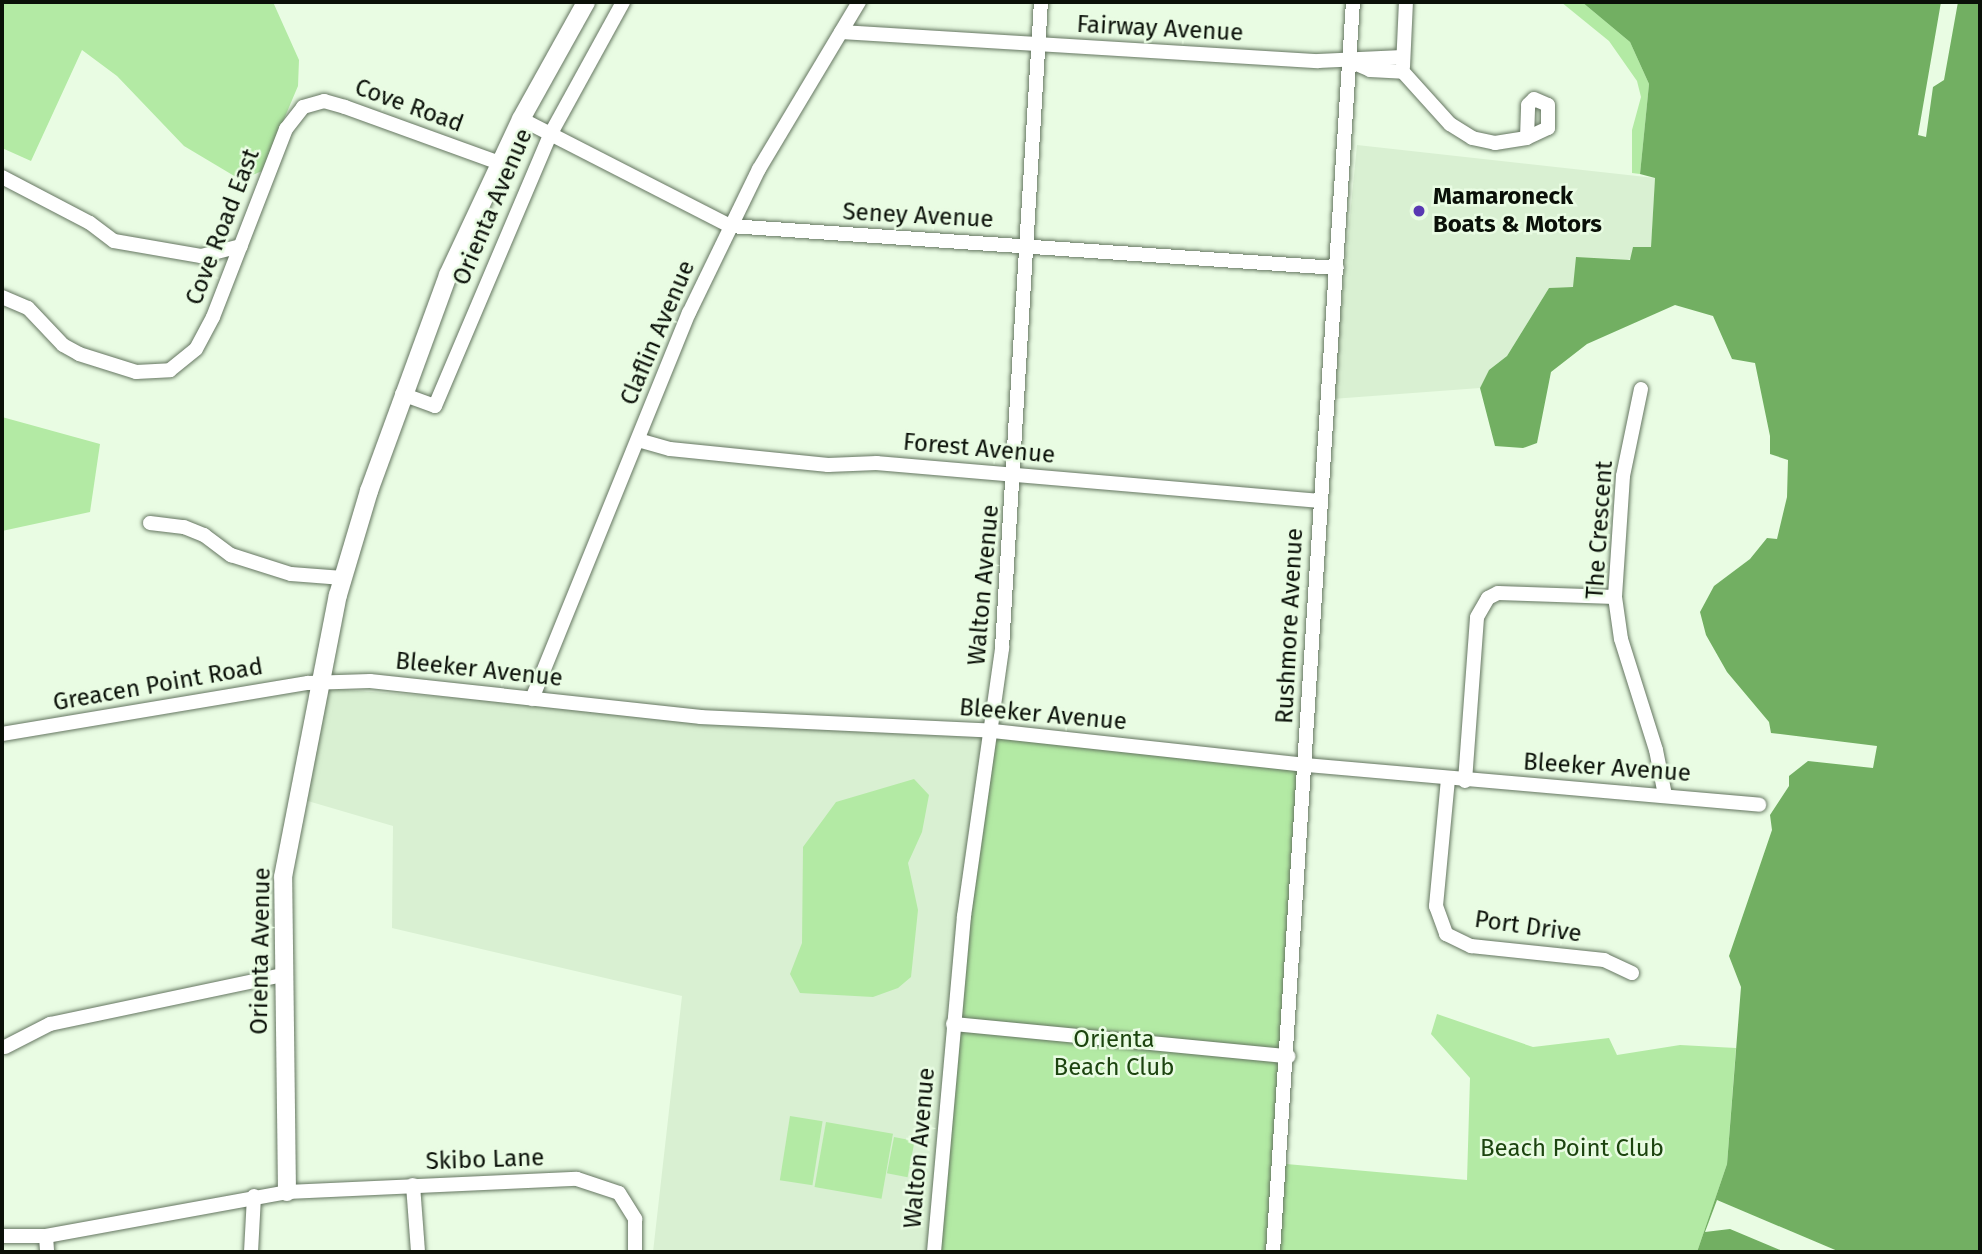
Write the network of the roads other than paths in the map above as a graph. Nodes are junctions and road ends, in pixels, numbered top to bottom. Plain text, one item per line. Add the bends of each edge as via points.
1 (586, 2) edge
2 (623, 2) edge
3 (859, 2) edge
4 (1041, 2) edge
5 (1353, 2) edge
6 (1406, 2) edge
7 (841, 32) junction
8 (1039, 44) junction
9 (1350, 61) junction
10 (1403, 65) junction
11 (303, 107) joint
12 (521, 119) junction
13 (550, 135) junction
14 (1527, 138) dead end
15 (500, 163) junction
16 (2, 177) edge
17 (730, 226) junction
18 (241, 246) junction
19 (1026, 246) junction
20 (1338, 268) junction
21 (2, 296) edge
22 (1641, 389) dead end
23 (402, 394) junction
24 (638, 440) junction
25 (1015, 475) junction
26 (1319, 501) junction
27 (150, 523) dead end
28 (343, 578) junction
29 (1615, 597) junction
30 (323, 682) junction
31 (531, 699) junction
32 (993, 731) junction
33 (2, 734) edge
34 (1306, 765) junction
35 (1448, 779) junction
36 (1465, 780) junction
37 (1665, 795) junction
38 (1759, 805) dead end
39 (1632, 973) dead end
40 (282, 975) junction
41 (953, 1024) junction
42 (5, 1047) dead end
43 (1289, 1056) junction
44 (413, 1185) junction
45 (287, 1192) junction
46 (254, 1196) junction
47 (2, 1236) edge
48 (46, 1236) junction
49 (47, 1252) edge
50 (251, 1252) edge
51 (418, 1252) edge
52 (635, 1252) edge
53 (934, 1252) edge
54 (1273, 1252) edge

1 - 12 street, Orienta Avenue
2 - 13 street, Orienta Avenue
3 - 7 street, Claflin Avenue
4 - 8 street, Walton Avenue
5 - 9 street, Rushmore Avenue
6 - 10 street
7 - 8 street, Fairway Avenue
7 - 17 street, Claflin Avenue
8 - 9 street, Fairway Avenue
8 - 19 street, Walton Avenue
9 - 10 street, Fairway Avenue via 1370,70
9 - 20 street, Rushmore Avenue
10 - 14 street via 1450,124 1472,138 1495,143
11 - 15 street, Cove Road via 324,101
11 - 18 street, Cove Road East via 286,129
12 - 13 street, Seney Avenue
12 - 15 street, Orienta Avenue
13 - 17 street, Seney Avenue
13 - 23 street, Orienta Avenue via 435,406
15 - 23 street, Orienta Avenue
16 - 18 street via 90,223 114,242 201,256
17 - 19 street, Seney Avenue
17 - 24 street, Claflin Avenue
18 - 21 street, Cove Road East via 214,317 183,362 170,370 136,372 96,361 63,345 28,308
19 - 20 street, Seney Avenue
19 - 25 street, Walton Avenue
20 - 26 street, Rushmore Avenue
22 - 29 street, The Crescent via 1623,476
23 - 28 street, Orienta Avenue
24 - 25 street, Forest Avenue via 670,449 815,464 877,463
24 - 31 street, Claflin Avenue
25 - 26 street, Forest Avenue
25 - 32 street, Walton Avenue
26 - 34 street, Rushmore Avenue
27 - 28 street via 184,527 231,555 291,574
28 - 30 street, Orienta Avenue
29 - 36 street via 1498,593 1488,598 1477,617
29 - 37 street, The Crescent via 1621,639 1657,750
30 - 31 street, Bleeker Avenue via 370,681
30 - 33 street, Greacen Point Road
30 - 40 street, Orienta Avenue via 284,877
31 - 32 street, Bleeker Avenue via 701,717
32 - 34 street, Bleeker Avenue
32 - 41 street, Walton Avenue via 964,916
34 - 35 street, Bleeker Avenue
34 - 43 street, Rushmore Avenue
35 - 36 street, Bleeker Avenue
35 - 39 street, Port Drive via 1436,906 1446,934 1471,946 1604,960
36 - 37 street, Bleeker Avenue
37 - 38 street, Bleeker Avenue
40 - 42 street via 50,1024
40 - 45 street, Orienta Avenue
41 - 43 street
41 - 53 street, Walton Avenue
43 - 54 street, Rushmore Avenue
44 - 45 street, Skibo Lane
44 - 51 street
44 - 52 street, Skibo Lane via 577,1179 612,1188 635,1219
45 - 46 street
46 - 48 street
46 - 50 street
47 - 48 street
48 - 49 street

